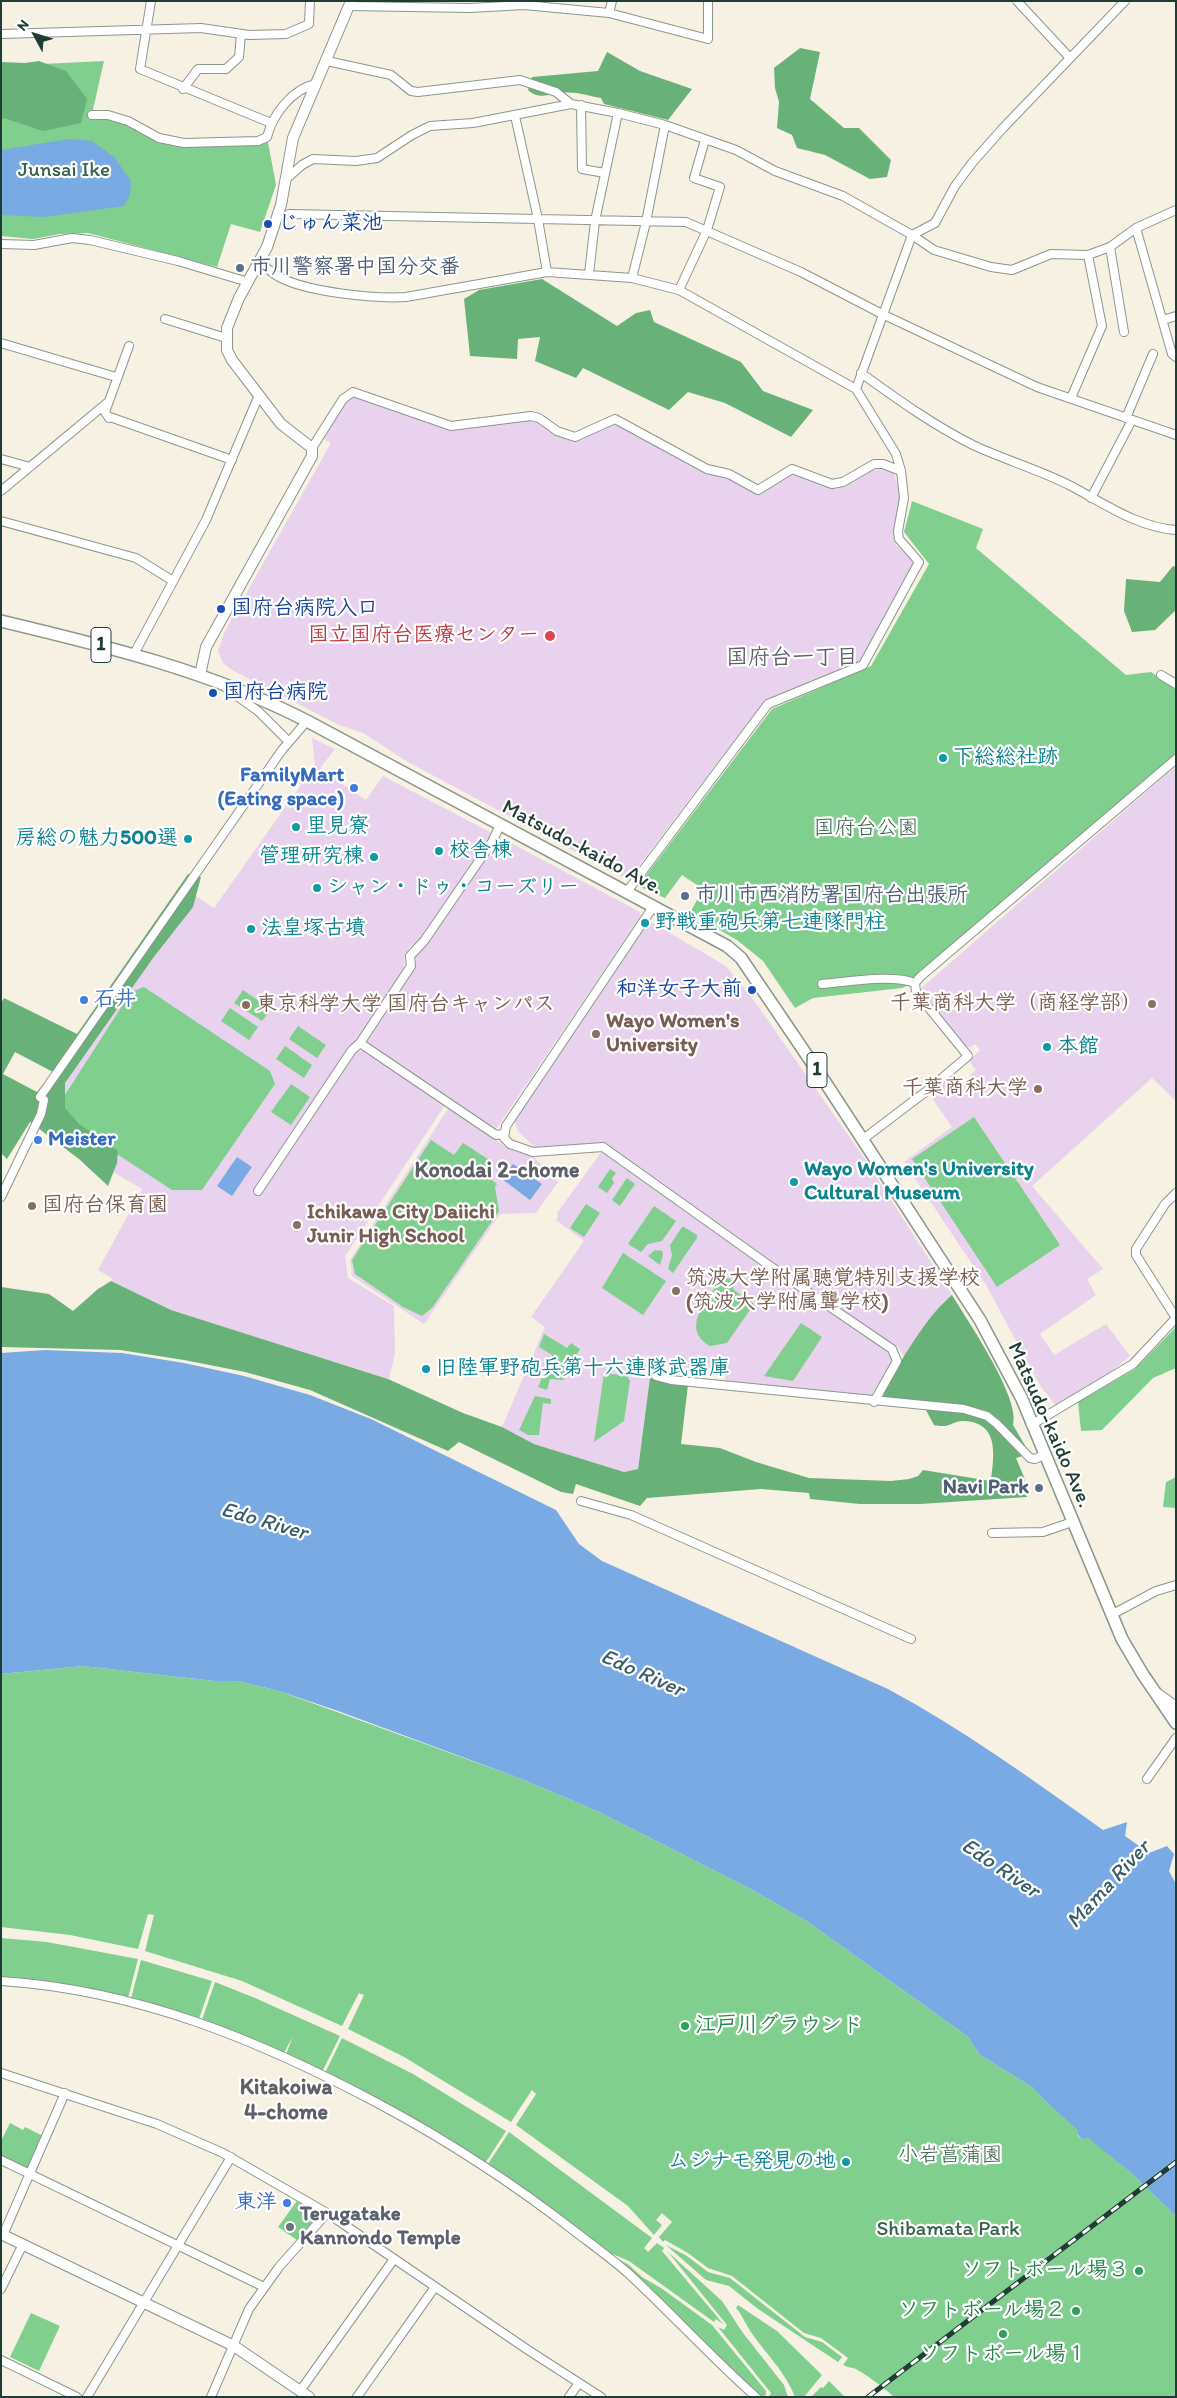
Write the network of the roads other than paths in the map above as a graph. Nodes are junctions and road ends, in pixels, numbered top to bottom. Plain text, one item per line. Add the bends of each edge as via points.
1 (151, 1) edge
2 (310, 1) edge
3 (612, 1) edge
4 (708, 1) edge
5 (1017, 1) edge
6 (1125, 1) edge
7 (526, 3) edge
8 (350, 4) edge
9 (608, 13) junction
10 (146, 29) junction
11 (1, 34) edge
12 (241, 34) junction
13 (1070, 58) junction
14 (327, 61) junction
15 (316, 84) junction
16 (183, 89) junction
17 (571, 104) junction
18 (581, 105) junction
19 (618, 112) junction
20 (92, 115) dead end
21 (516, 116) junction
22 (270, 123) junction
23 (665, 125) junction
24 (705, 140) junction
25 (605, 173) junction
26 (285, 180) junction
27 (1174, 211) edge
28 (289, 214) dead end
29 (538, 219) junction
30 (1176, 220) edge
31 (595, 221) junction
32 (646, 222) junction
33 (1136, 228) junction
34 (707, 230) junction
35 (912, 235) junction
36 (1, 244) edge
37 (1110, 247) junction
38 (1088, 255) junction
39 (260, 263) junction
40 (548, 272) junction
41 (589, 274) junction
42 (632, 278) junction
43 (248, 282) junction
44 (679, 290) junction
45 (882, 314) junction
46 (1176, 316) edge
47 (165, 319) dead end
48 (1163, 320) junction
49 (1124, 332) dead end
50 (226, 338) junction
51 (1, 343) edge
52 (129, 346) dead end
53 (1153, 354) dead end
54 (1176, 356) edge
55 (861, 373) junction
56 (116, 377) junction
57 (856, 389) junction
58 (258, 395) junction
59 (1071, 398) junction
60 (108, 402) junction
61 (1129, 419) junction
62 (1176, 435) edge
63 (312, 448) junction
64 (1, 459) edge
65 (232, 460) junction
66 (30, 467) junction
67 (901, 471) junction
68 (1, 491) edge
69 (1091, 498) junction
70 (1, 522) edge
71 (1176, 530) edge
72 (173, 580) junction
73 (1, 621) edge
74 (134, 654) junction
75 (1160, 674) dead end
76 (205, 677) junction
77 (1176, 684) edge
78 (307, 721) junction
79 (288, 741) junction
80 (1176, 759) edge
81 (500, 826) junction
82 (626, 893) junction
83 (653, 907) junction
84 (915, 983) junction
85 (822, 984) dead end
86 (360, 1043) junction
87 (503, 1134) junction
88 (862, 1140) junction
89 (258, 1191) dead end
90 (1176, 1193) edge
91 (1, 1196) edge
92 (656, 1368) dead end
93 (874, 1402) junction
94 (1031, 1425) junction
95 (1044, 1456) junction
96 (581, 1501) dead end
97 (1072, 1522) junction
98 (992, 1533) dead end
99 (1176, 1585) edge
100 (1111, 1615) junction
101 (911, 1639) dead end
102 (1153, 1690) junction
103 (1176, 1707) edge
104 (1176, 1723) edge
105 (1176, 1738) edge
106 (1147, 1779) dead end
107 (1, 1981) edge
108 (1, 2073) edge
109 (65, 2093) junction
110 (231, 2157) junction
111 (1, 2160) edge
112 (30, 2174) junction
113 (327, 2213) junction
114 (2, 2235) edge
115 (23, 2244) junction
116 (178, 2245) junction
117 (394, 2259) junction
118 (264, 2287) junction
119 (435, 2287) junction
120 (1, 2289) edge
121 (143, 2302) junction
122 (234, 2346) junction
123 (1, 2360) edge
124 (579, 2383) junction
125 (301, 2394) edge
126 (77, 2397) edge
127 (87, 2397) edge
128 (211, 2397) edge
129 (357, 2397) edge
130 (570, 2397) edge
131 (601, 2397) edge
132 (756, 2397) edge

1 - 10 street
2 - 12 street via 309,24 286,34
3 - 9 street
4 - 9 street via 708,40
5 - 13 street
6 - 13 street
7 - 8 street via 470,8
7 - 9 street
8 - 14 street
10 - 11 street
10 - 12 street via 201,28
10 - 16 street via 140,69
12 - 16 street via 239,57 226,69 198,69
13 - 35 street via 970,165 935,223
14 - 15 street
14 - 17 street via 392,74 411,91 520,80 556,92
15 - 22 street via 305,86
15 - 26 street via 293,138
16 - 22 street
17 - 18 street
17 - 21 street
18 - 19 street
18 - 25 street via 582,169
19 - 23 street
19 - 25 street
20 - 22 street via 108,115 160,138 184,142 258,141 267,137
21 - 26 street via 430,126 377,158 356,161 313,159
21 - 29 street
23 - 24 street
23 - 32 street
24 - 34 street via 694,178 720,187
24 - 35 street via 843,196
25 - 31 street
26 - 39 street via 279,213
27 - 30 street
27 - 33 street
28 - 29 street
29 - 31 street
29 - 40 street
31 - 32 street
31 - 41 street
32 - 34 street via 686,222
32 - 42 street
33 - 37 street
33 - 48 street
34 - 44 street
34 - 45 street via 801,272
35 - 38 street via 934,250 1012,270 1051,254
35 - 45 street
36 - 43 street via 34,245 72,238 90,240
37 - 38 street
37 - 49 street
38 - 59 street via 1102,326
39 - 40 street via 279,277 309,287 384,298
39 - 43 street
40 - 41 street
41 - 42 street
42 - 44 street
43 - 50 street via 230,318
44 - 57 street
45 - 55 street
45 - 59 street via 1036,387
46 - 48 street
47 - 50 street
48 - 54 street via 1172,354
50 - 58 street via 230,356
51 - 56 street
52 - 56 street
53 - 61 street
55 - 57 street
55 - 69 street via 932,424
56 - 60 street
57 - 67 street via 896,454
58 - 63 street via 284,428
58 - 65 street
59 - 61 street
60 - 65 street via 105,412 109,418
60 - 66 street
61 - 62 street
61 - 69 street
63 - 67 street via 342,399 353,392 451,426 531,416 574,437 614,419 707,469 729,474 758,490 792,469 832,484 844,482 874,464
63 - 76 street via 312,456 206,647
64 - 66 street
65 - 72 street via 206,520
66 - 68 street
67 - 82 street via 904,498 898,531 900,539 919,562 863,665 768,704
69 - 71 street via 1129,517 1162,529
70 - 72 street via 136,558
72 - 74 street
73 - 74 main road, Matsudo-kaido Ave. / 1
74 - 76 main road, Matsudo-kaido Ave. / 1
75 - 77 street
76 - 78 main road, Matsudo-kaido Ave. / 1
76 - 79 street via 258,711
78 - 79 street
78 - 81 main road, Matsudo-kaido Ave. / 1
79 - 91 street via 40,1097 45,1105
80 - 84 street
81 - 82 main road, Matsudo-kaido Ave. / 1
81 - 86 street via 424,941 410,956 411,966
82 - 83 main road, Matsudo-kaido Ave. / 1
83 - 87 street
83 - 88 main road, Matsudo-kaido Ave. / 1 via 728,946 741,958
84 - 85 street via 877,980
84 - 88 street via 916,992 968,1056
86 - 87 street via 496,1135
86 - 89 street via 352,1050
87 - 93 street via 510,1144 533,1152 603,1147 892,1349 897,1361
88 - 94 main road, Matsudo-kaido Ave. / 1 via 980,1320 1016,1387
90 - 94 street via 1164,1204 1136,1249 1136,1255 1176,1318 1133,1364
92 - 93 street via 656,1376 671,1380
93 - 95 street via 964,1409 997,1424 1030,1458
94 - 95 main road, Matsudo-kaido Ave. / 1
95 - 97 main road, Matsudo-kaido Ave. / 1
96 - 101 street via 631,1515
97 - 98 street via 1043,1532
97 - 100 main road, Matsudo-kaido Ave. / 1
99 - 100 street via 1156,1591
100 - 102 main road, Matsudo-kaido Ave. / 1
102 - 103 street
102 - 104 main road, Matsudo-kaido Ave. / 1
105 - 106 street
107 - 132 street via 75,1989 122,1999 217,2028 323,2075 422,2127 518,2188 615,2263
108 - 109 street
109 - 110 street via 157,2124
109 - 112 street
110 - 113 street
110 - 116 street
111 - 112 street
112 - 114 street
112 - 116 street
113 - 117 street
113 - 118 street
114 - 115 street
115 - 120 street
115 - 121 street
116 - 118 street
116 - 121 street
117 - 119 street
117 - 125 street
118 - 122 street via 249,2309
119 - 124 street
119 - 129 street
121 - 122 street
121 - 127 street
122 - 125 street
122 - 128 street
123 - 126 street
124 - 130 street
124 - 131 street

